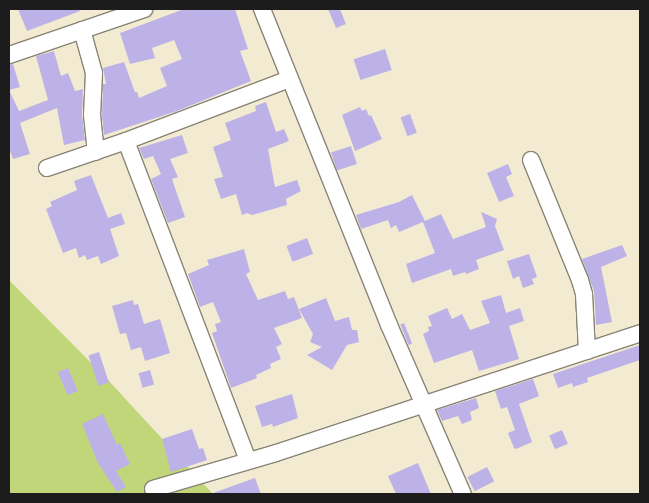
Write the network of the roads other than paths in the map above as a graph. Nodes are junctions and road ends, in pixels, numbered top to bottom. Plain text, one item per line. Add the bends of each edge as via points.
1 (144, 9) edge
2 (262, 9) edge
3 (82, 30) junction
4 (9, 55) edge
5 (289, 79) junction
6 (126, 141) junction
7 (96, 152) junction
8 (531, 160) dead end
9 (47, 168) dead end
10 (640, 333) edge
11 (587, 351) junction
12 (424, 405) junction
13 (248, 461) junction
14 (153, 489) dead end
15 (463, 494) edge

1 - 3 street
2 - 5 street
3 - 4 street
3 - 7 street via 94,73 92,115
5 - 6 street
5 - 12 street
6 - 7 street
6 - 13 street
7 - 9 street
8 - 11 street via 580,280 584,294
10 - 11 street
11 - 12 street
12 - 13 street
12 - 15 street
13 - 14 street

